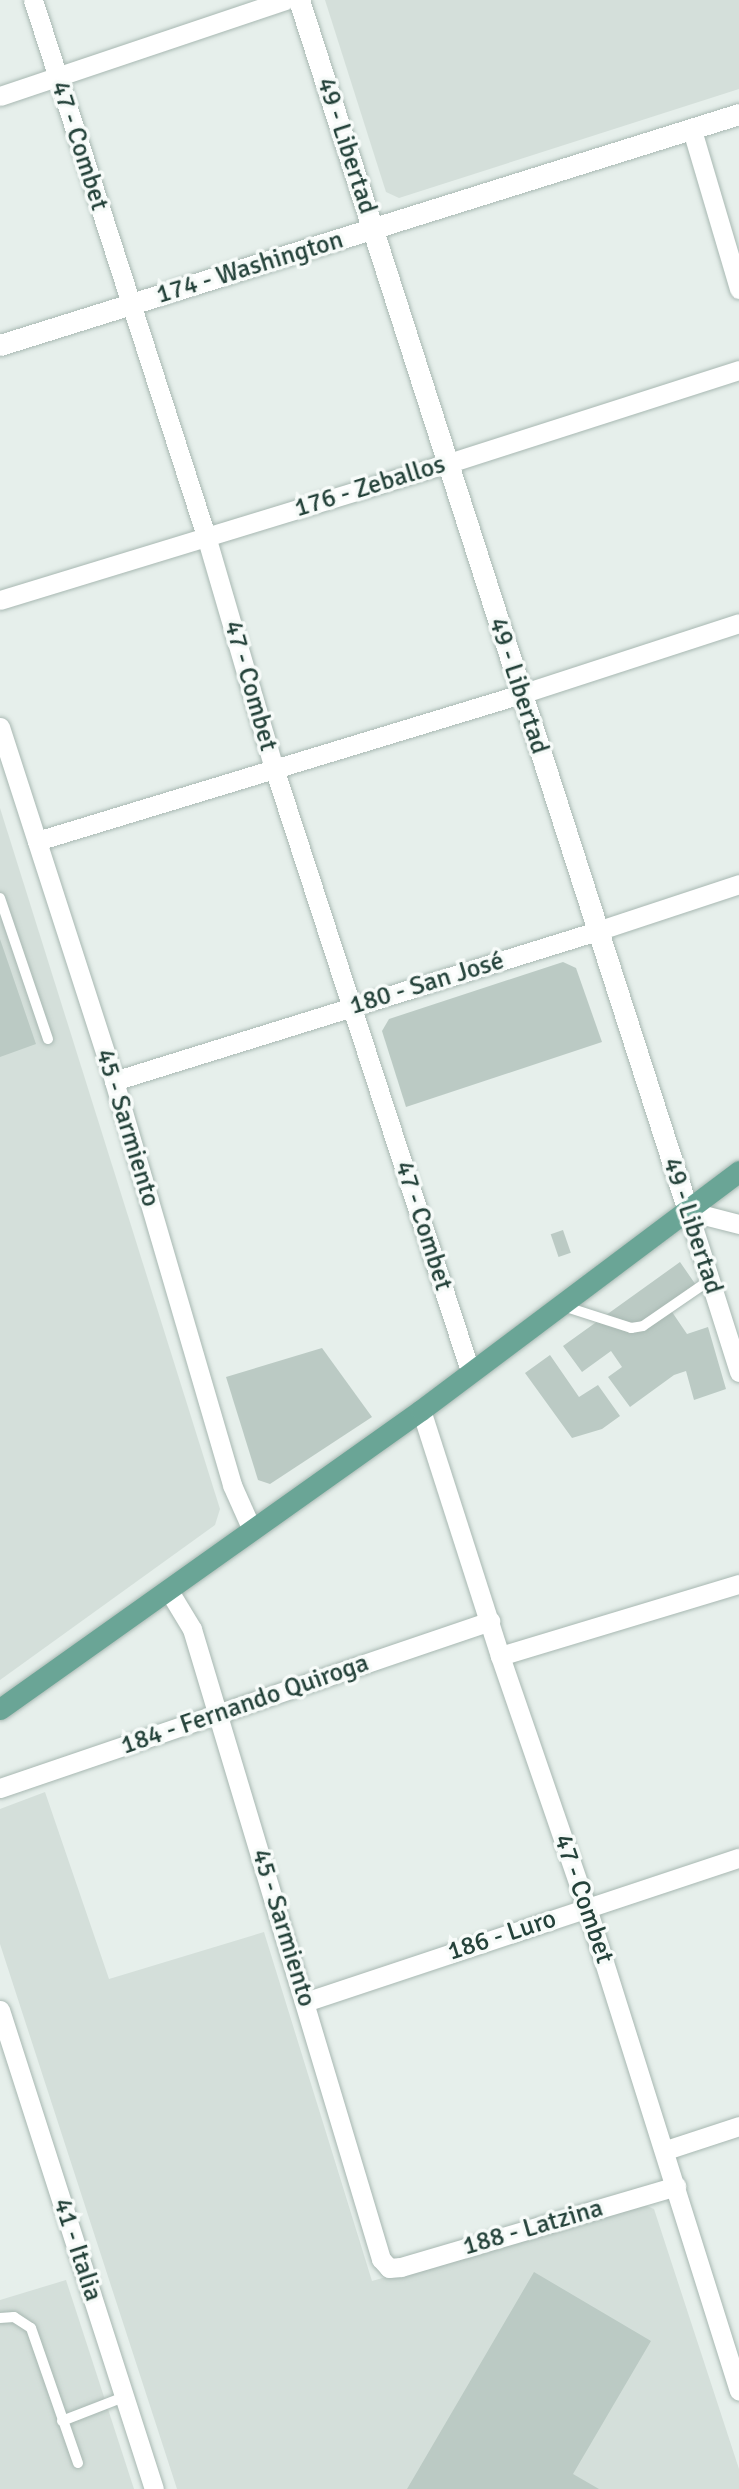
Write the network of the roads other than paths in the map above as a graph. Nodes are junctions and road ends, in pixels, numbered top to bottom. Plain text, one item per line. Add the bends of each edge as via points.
1 (33, 0) edge
2 (285, 0) edge
3 (299, 0) edge
4 (58, 78) junction
5 (0, 96) edge
6 (739, 114) edge
7 (692, 130) junction
8 (373, 230) junction
9 (739, 289) edge
10 (130, 306) junction
11 (0, 345) edge
12 (739, 370) edge
13 (446, 464) junction
14 (206, 536) junction
15 (0, 600) edge
16 (739, 623) edge
17 (521, 694) junction
18 (0, 727) edge
19 (274, 768) junction
20 (37, 841) junction
21 (739, 884) edge
22 (0, 898) edge
23 (597, 931) junction
24 (352, 1008) junction
25 (48, 1039) dead end
26 (114, 1081) junction
27 (739, 1171) edge
28 (688, 1211) junction
29 (739, 1224) edge
30 (710, 1280) junction
31 (560, 1305) junction
32 (470, 1371) junction
33 (739, 1372) edge
34 (421, 1410) junction
35 (252, 1530) junction
36 (739, 1584) edge
37 (169, 1591) junction
38 (490, 1621) junction
39 (500, 1656) junction
40 (0, 1709) edge
41 (218, 1713) junction
42 (0, 1788) edge
43 (739, 1858) edge
44 (587, 1908) junction
45 (306, 2001) junction
46 (0, 2010) edge
47 (739, 2126) edge
48 (666, 2150) junction
49 (676, 2186) junction
50 (389, 2268) joint
51 (0, 2318) edge
52 (739, 2391) edge
53 (124, 2397) junction
54 (62, 2421) junction
55 (78, 2463) dead end
56 (154, 2489) edge

1 - 4 street, 47 - Combet
2 - 4 street
3 - 8 street, 49 - Libertad
4 - 5 street
4 - 10 street, 47 - Combet
6 - 7 street, 174 - Washington
7 - 8 street, 174 - Washington
7 - 9 street
8 - 10 street, 174 - Washington
8 - 13 street, 49 - Libertad
10 - 11 street, 174 - Washington
10 - 14 street, 47 - Combet
12 - 13 street, 176 - Zeballos
13 - 14 street, 176 - Zeballos
13 - 17 street, 49 - Libertad
14 - 15 street, 176 - Zeballos
14 - 19 street, 47 - Combet
16 - 17 street
17 - 19 street
17 - 23 street, 49 - Libertad
18 - 20 street, 45 - Sarmiento
19 - 20 street
19 - 24 street, 47 - Combet
20 - 26 street, 45 - Sarmiento
21 - 23 street, 180 - San José
22 - 25 lane
23 - 24 street, 180 - San José
23 - 28 street, 49 - Libertad
24 - 26 street, 180 - San José
24 - 32 street, 47 - Combet
26 - 35 street, 45 - Sarmiento via 232,1485
27 - 28 main road
28 - 29 street
28 - 30 street, 49 - Libertad
28 - 31 main road
30 - 31 lane via 643,1326 631,1328
30 - 33 street, 49 - Libertad
31 - 32 main road
32 - 34 main road
34 - 35 main road
34 - 38 street, 47 - Combet
35 - 37 main road
36 - 39 street
37 - 40 main road
37 - 41 street, 45 - Sarmiento via 192,1629
38 - 39 street, 47 - Combet
38 - 41 street, 184 - Fernando Quiroga
39 - 44 street, 47 - Combet
41 - 42 street, 184 - Fernando Quiroga
41 - 45 street, 45 - Sarmiento
43 - 44 street, 186 - Luro
44 - 45 street, 186 - Luro
44 - 48 street, 47 - Combet
45 - 50 street, 45 - Sarmiento via 381,2259
46 - 53 street, 41 - Italia
47 - 48 street
48 - 49 street, 47 - Combet
49 - 50 street, 188 - Latzina
49 - 52 street, 47 - Combet
51 - 54 lane via 15,2317 31,2328
53 - 54 lane
53 - 56 street, 41 - Italia
54 - 55 lane

